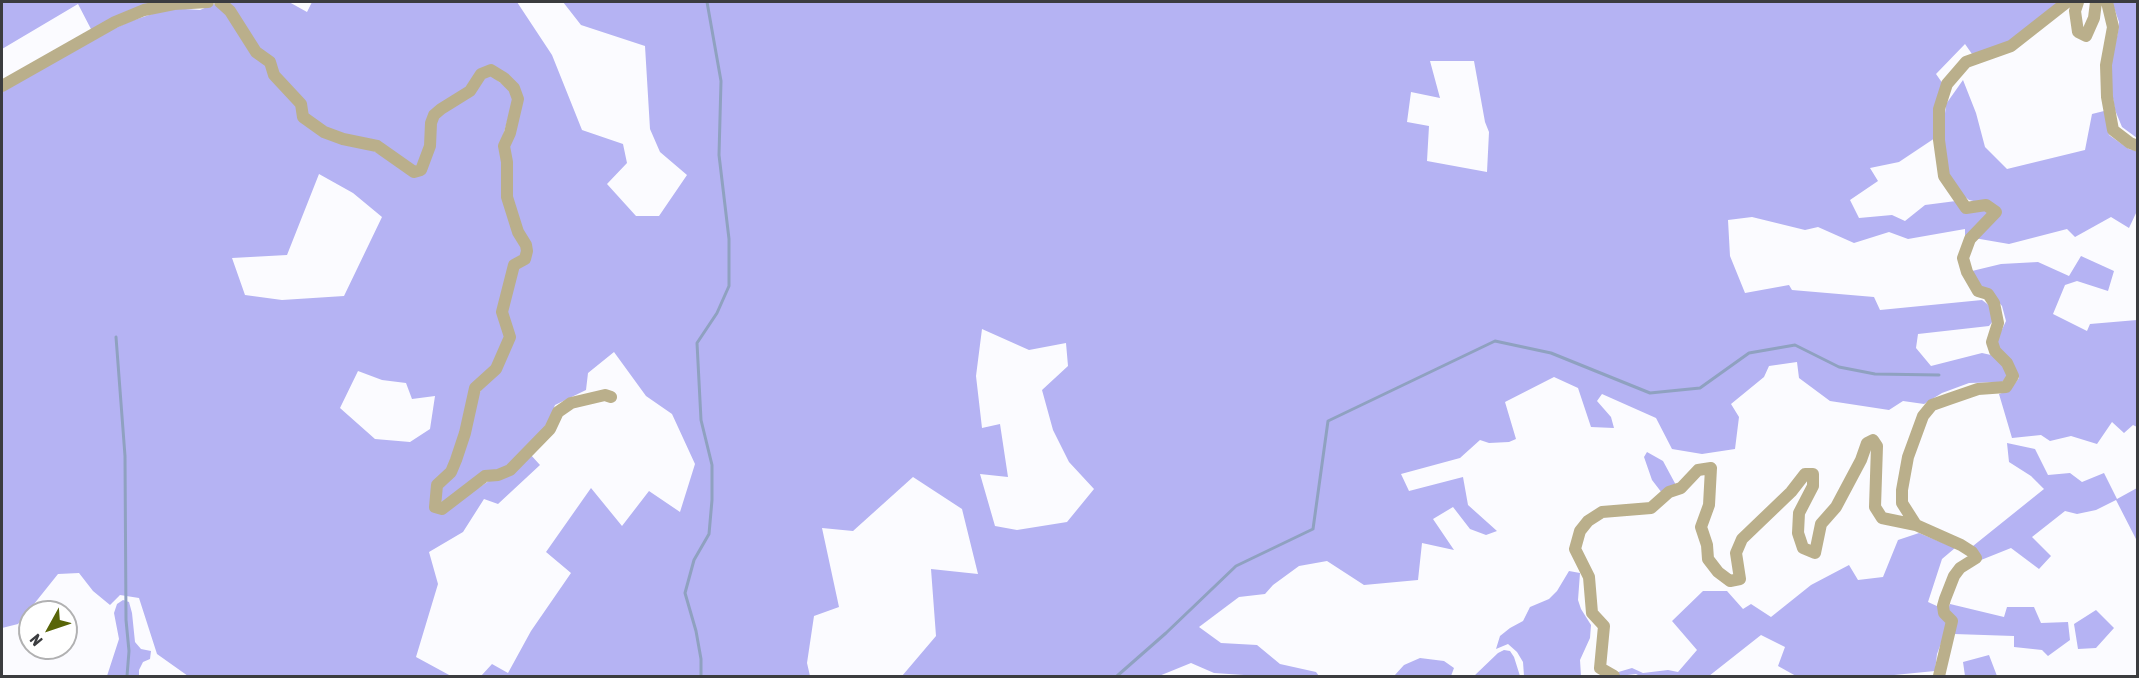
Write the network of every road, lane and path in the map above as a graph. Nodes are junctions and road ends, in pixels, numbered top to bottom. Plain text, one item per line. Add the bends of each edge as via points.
1 (208, 2) edge
2 (220, 2) edge
3 (2067, 2) edge
4 (2078, 2) edge
5 (2096, 2) edge
6 (2107, 2) edge
7 (2, 86) edge
8 (2138, 146) edge
9 (611, 397) dead end
10 (1916, 525) junction
11 (1614, 676) edge
12 (1939, 676) edge

1 - 7 street via 144,10 114,22
2 - 9 street via 256,51 270,62 274,75 301,104 303,117 324,132 377,146 414,172 421,170 430,146 434,115 470,91 481,74 491,70 498,74 518,99 504,146 507,197 527,251 525,259 514,265 502,312 510,338 496,369 475,388 456,460 451,472 437,485 435,507 442,508 485,476 510,470 550,429 558,412 571,403
3 - 10 street via 2011,46 1966,62 1947,84 1939,109 1944,176 1966,208 1986,205 1996,212 1970,239 1963,258 1978,291 1988,294 1994,303 1998,323 1992,342 2013,376 2006,387 1978,389 1949,399 1932,405 1923,416 1908,457 1902,490 1902,503
4 - 5 street via 2078,32 2086,36
6 - 8 street via 2113,27 2106,65 2113,130
10 - 11 street via 1882,518 1875,507 1877,446 1873,440 1867,443 1836,507 1821,524 1815,553 1803,548 1798,533 1799,513 1813,486 1813,474 1805,474 1742,539 1736,554 1740,579 1730,581 1708,559 1701,527 1709,505 1711,468 1698,470 1681,488 1669,492 1651,508 1602,512 1580,531 1575,549 1589,577 1592,613 1604,626 1600,668
10 - 12 street via 1961,545 1976,558 1960,568 1945,599 1944,613 1952,621

